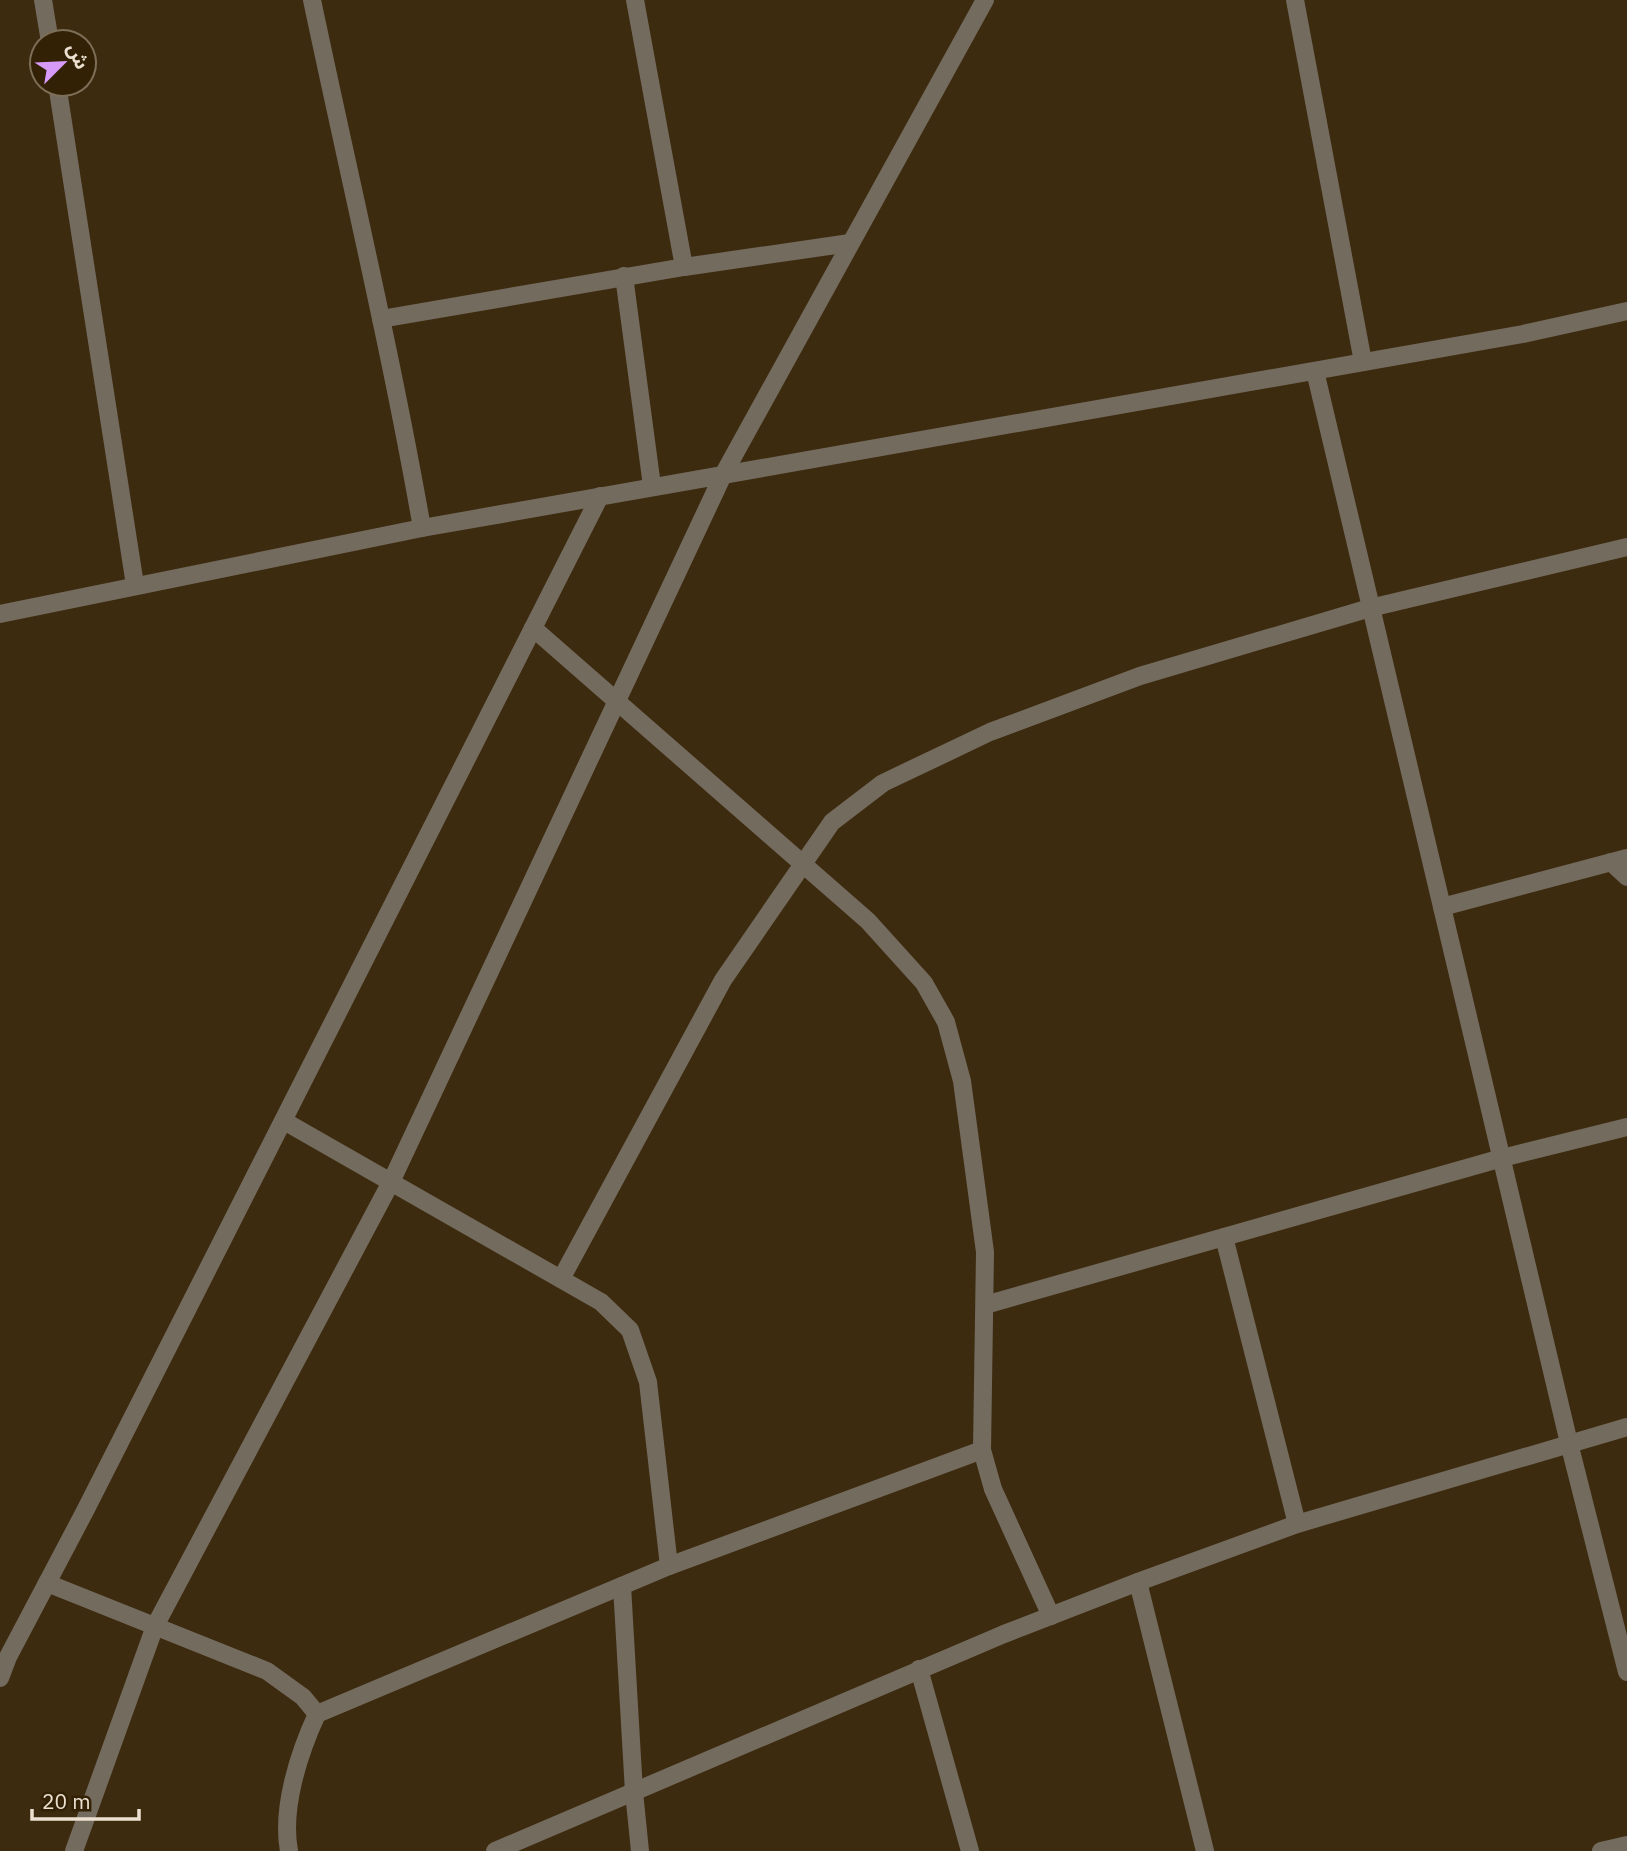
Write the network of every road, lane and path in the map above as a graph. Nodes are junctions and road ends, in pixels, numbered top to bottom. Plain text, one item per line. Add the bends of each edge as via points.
1 (43, 0) edge
2 (312, 0) edge
3 (635, 0) edge
4 (985, 0) edge
5 (1295, 0) edge
6 (48, 28) edge
7 (59, 98) edge
8 (850, 243) junction
9 (684, 267) junction
10 (624, 276) junction
11 (1627, 311) edge
12 (381, 319) junction
13 (1363, 362) junction
14 (1315, 371) junction
15 (723, 475) junction
16 (652, 486) junction
17 (600, 496) junction
18 (422, 528) junction
19 (1627, 547) edge
20 (135, 585) junction
21 (1370, 608) junction
22 (0, 614) edge
23 (533, 628) junction
24 (618, 702) junction
25 (1619, 860) edge
26 (802, 863) junction
27 (1627, 877) edge
28 (1442, 907) junction
29 (284, 1121) junction
30 (1627, 1126) edge
31 (1502, 1158) junction
32 (391, 1182) junction
33 (1224, 1237) junction
34 (561, 1279) junction
35 (985, 1305) junction
36 (1627, 1427) edge
37 (1569, 1443) junction
38 (982, 1450) junction
39 (1297, 1524) junction
40 (668, 1566) junction
41 (1138, 1582) junction
42 (47, 1583) junction
43 (622, 1586) junction
44 (1051, 1616) junction
45 (155, 1626) junction
46 (919, 1669) junction
47 (1627, 1672) edge
48 (0, 1678) edge
49 (317, 1714) junction
50 (634, 1792) junction
51 (1627, 1845) edge
52 (75, 1851) edge
53 (289, 1851) edge
54 (495, 1851) edge
55 (640, 1851) edge
56 (970, 1851) edge
57 (1205, 1851) edge
58 (1601, 1851) edge

1 - 6 street
2 - 12 street
3 - 9 street
4 - 8 street
5 - 13 street
7 - 20 street
8 - 9 street
8 - 15 street
9 - 10 street
10 - 12 street
10 - 16 street
11 - 13 street
12 - 18 street
13 - 14 street
14 - 15 street
14 - 21 street
15 - 16 street
15 - 24 street
16 - 17 street
17 - 18 street
17 - 23 street
18 - 20 street
19 - 21 street
20 - 22 street
21 - 26 street via 1140,676 990,732 883,783 832,822
21 - 28 street
23 - 24 street
23 - 29 street
24 - 26 street
24 - 32 street
25 - 27 street
25 - 28 street
26 - 34 street via 723,980
26 - 35 street via 868,921 924,983 946,1022 962,1081 985,1252
28 - 31 street
29 - 32 street
29 - 42 street
30 - 31 street
31 - 33 street
31 - 37 street
32 - 34 street
32 - 45 street
33 - 35 street
33 - 39 street
34 - 40 street via 601,1303 630,1330 648,1382
35 - 38 street
36 - 37 street
37 - 39 street
37 - 47 street
38 - 40 street
38 - 44 street via 993,1489
39 - 41 street
40 - 43 street
41 - 44 street
41 - 57 street
42 - 45 street
42 - 48 street
43 - 49 street
43 - 50 street
44 - 46 street
45 - 49 street via 267,1671 303,1697
45 - 52 street
46 - 50 street
46 - 56 street
49 - 53 street via 302,1747 292,1794 286,1836
50 - 54 street
50 - 55 street
51 - 58 street

